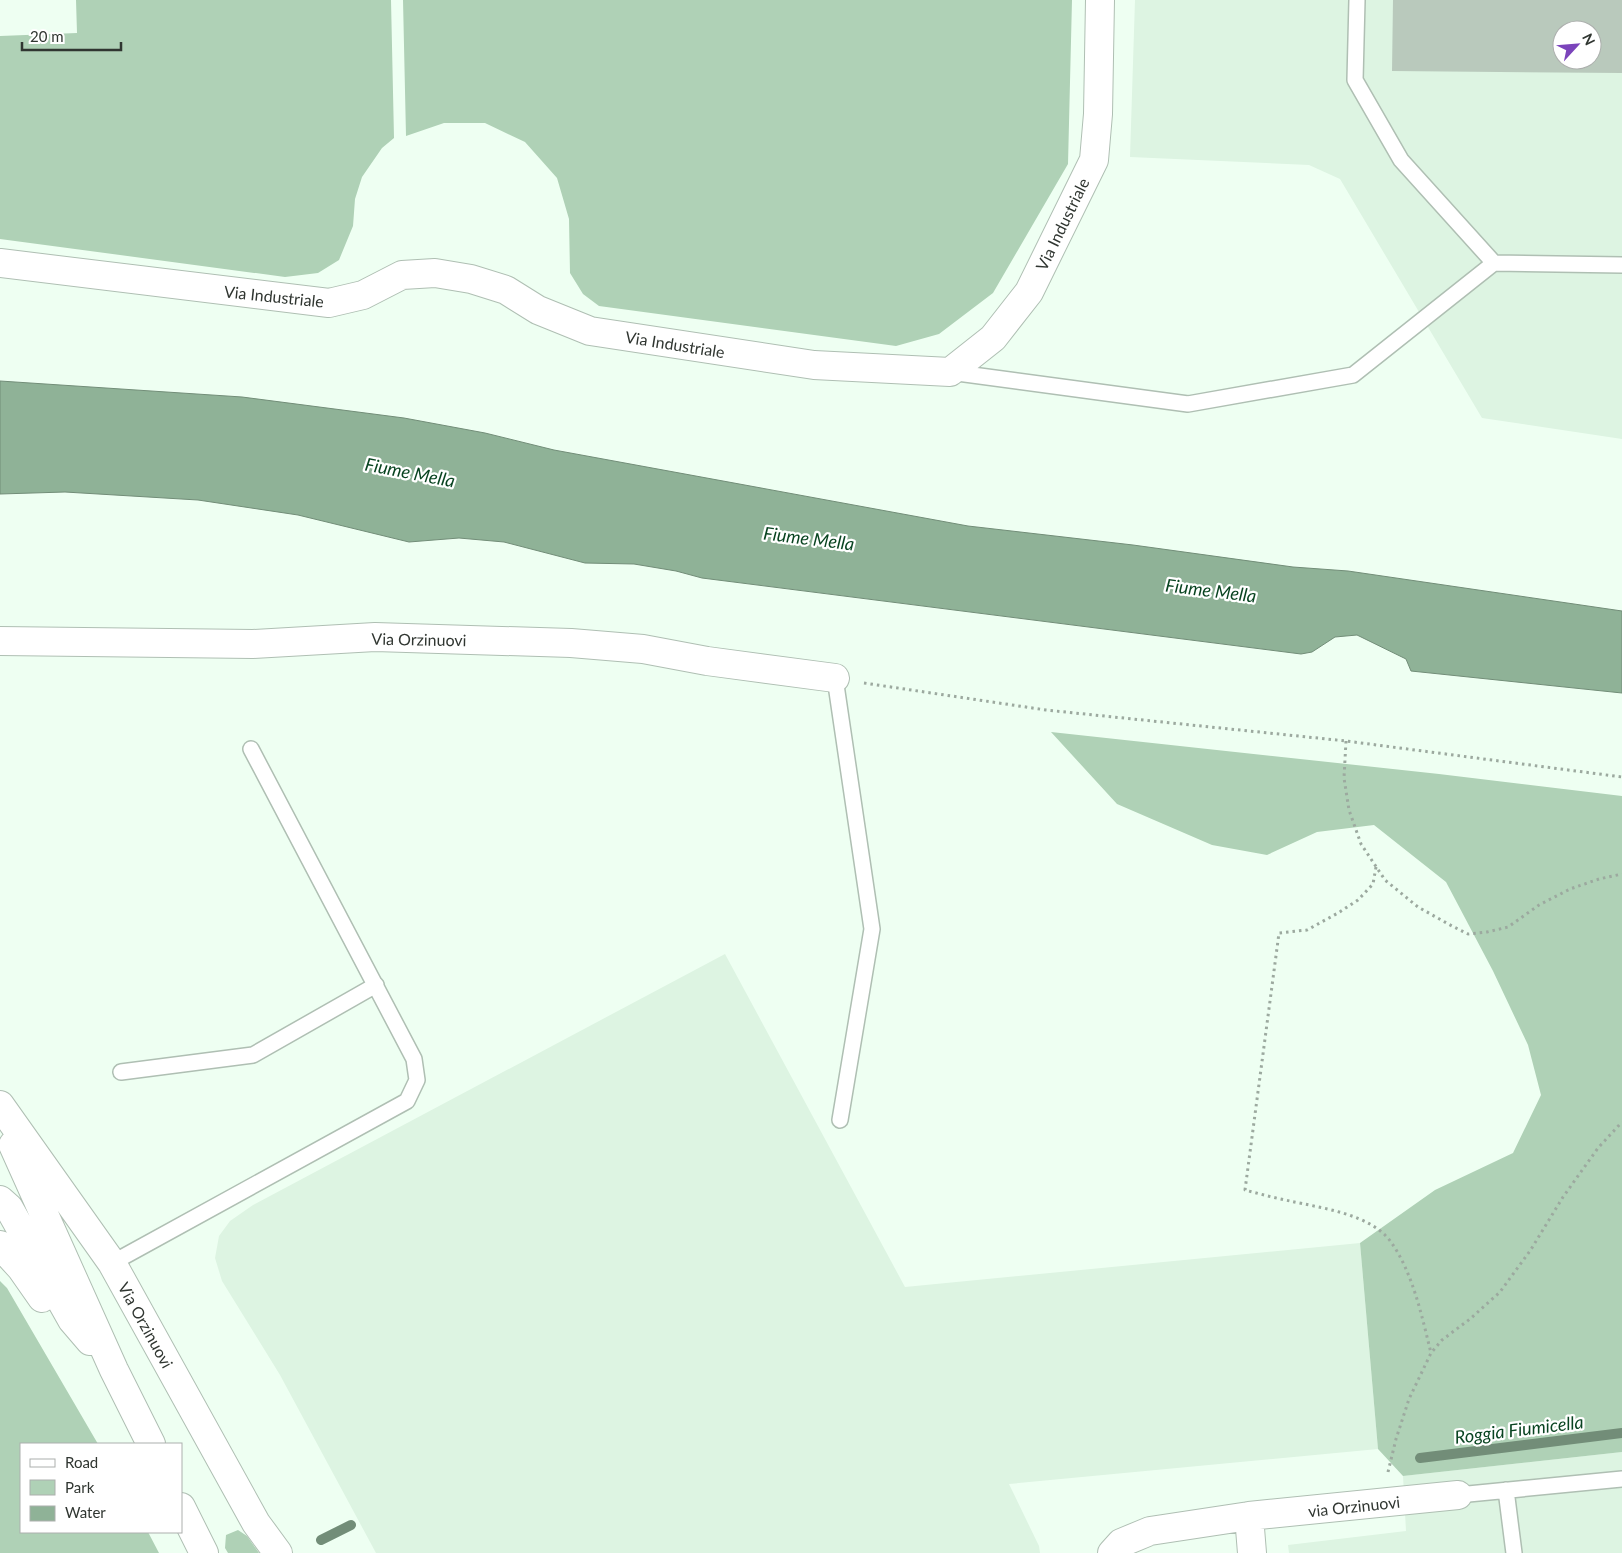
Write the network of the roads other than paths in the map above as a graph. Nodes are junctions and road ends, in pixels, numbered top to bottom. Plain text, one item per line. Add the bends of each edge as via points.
1 (1100, 0) edge
2 (1356, 0) edge
3 (0, 263) edge
4 (1494, 263) junction
5 (1622, 266) edge
6 (950, 372) junction
7 (0, 641) edge
8 (835, 678) joint
9 (251, 749) dead end
10 (376, 985) junction
11 (121, 1072) dead end
12 (0, 1105) edge
13 (0, 1116) edge
14 (840, 1120) dead end
15 (0, 1200) edge
16 (0, 1245) edge
17 (112, 1263) junction
18 (114, 1370) junction
19 (150, 1443) edge
20 (1622, 1478) edge
21 (1506, 1490) junction
22 (1458, 1495) joint
23 (182, 1509) edge
24 (1249, 1516) junction
25 (204, 1553) edge
26 (278, 1553) edge
27 (1112, 1553) edge
28 (1252, 1553) edge
29 (1514, 1553) edge

1 - 6 street, Via Industriale via 1094,160 1029,292 993,338
2 - 4 lane via 1355,80 1400,160
3 - 6 street, Via Industriale via 329,303 364,295 402,276 435,273 471,279 506,290 538,310 590,331 814,365
4 - 5 lane
4 - 6 lane via 1353,375 1188,404
7 - 8 street, Via Orzinuovi via 253,644 374,637 571,643 643,649
8 - 14 lane via 872,929
9 - 10 lane
10 - 11 lane via 253,1055
10 - 17 lane via 414,1059 417,1080 407,1101
12 - 17 street, Via Orzinuovi
13 - 18 street
15 - 18 street via 8,1208 72,1320
16 - 18 street via 40,1294 56,1324
17 - 26 street, Via Orzinuovi via 256,1522
18 - 19 street
20 - 21 lane
21 - 22 lane
21 - 29 lane
22 - 24 street, via Orzinuovi
23 - 25 street
24 - 27 street, via Orzinuovi via 1150,1531 1121,1543
24 - 28 street

